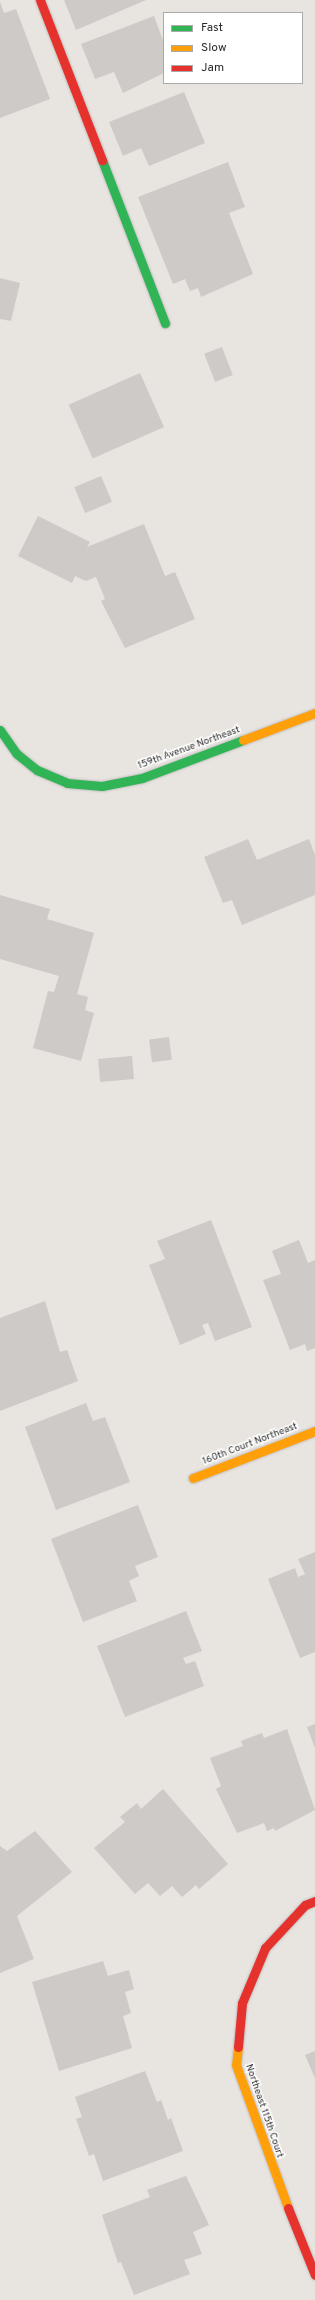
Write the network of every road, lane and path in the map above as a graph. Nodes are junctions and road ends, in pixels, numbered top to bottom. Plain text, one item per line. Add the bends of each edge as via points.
1 (40, 0) edge
2 (165, 323) dead end
3 (315, 712) edge
4 (0, 730) edge
5 (315, 1431) edge
6 (193, 1478) dead end
7 (315, 1901) edge
8 (315, 2275) edge

1 - 2 street
3 - 4 street, 159th Avenue Northeast via 142,778 102,786 67,783 37,770 17,754
5 - 6 street, 160th Court Northeast
7 - 8 street, Northeast 115th Court via 305,1905 265,1948 242,2003 236,2065 268,2159

